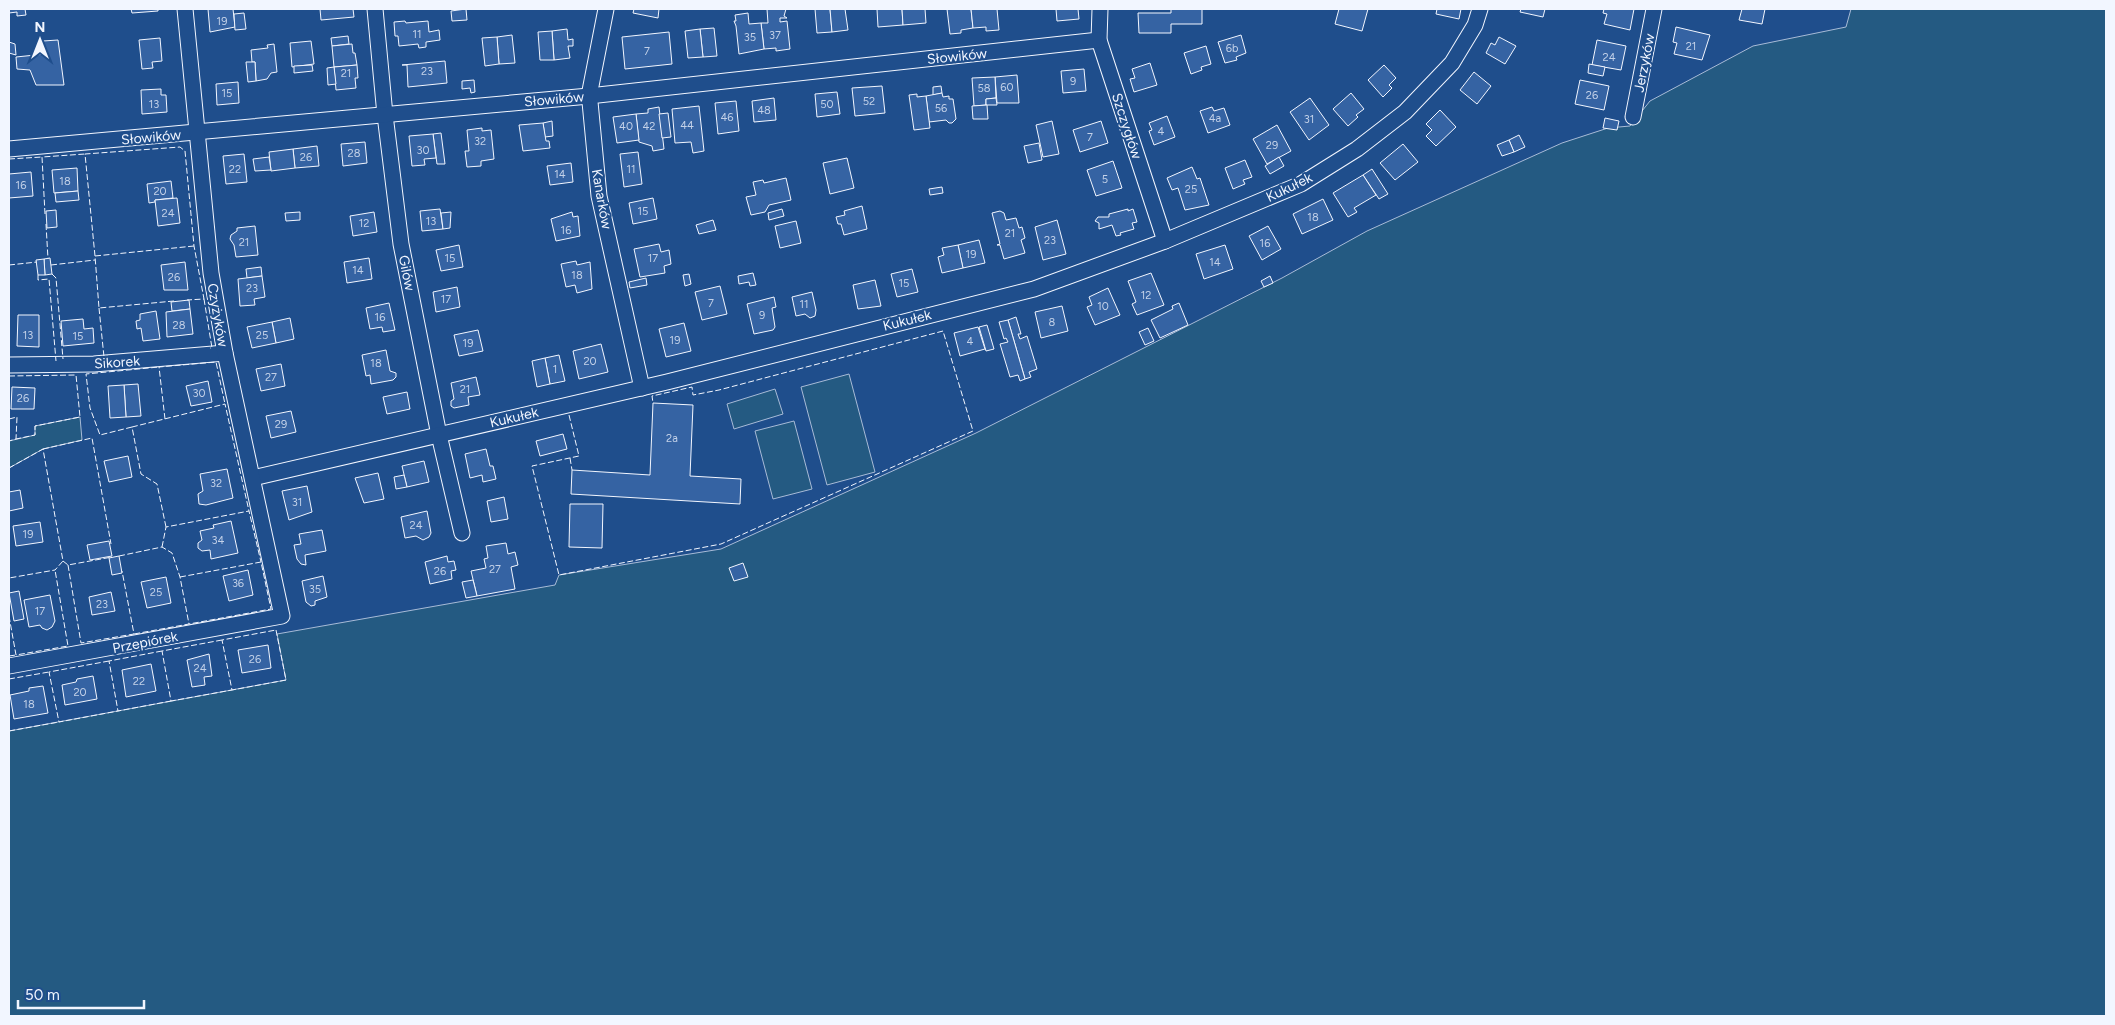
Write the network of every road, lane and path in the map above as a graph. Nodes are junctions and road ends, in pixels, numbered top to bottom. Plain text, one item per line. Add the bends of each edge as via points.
1 (185, 9) edge
2 (375, 9) edge
3 (606, 9) edge
4 (1100, 9) edge
5 (1480, 9) edge
6 (1654, 9) edge
7 (1099, 40) junction
8 (589, 96) junction
9 (385, 115) junction
10 (1633, 117) dead end
11 (196, 133) junction
12 (9, 149) edge
13 (1165, 242) junction
14 (225, 352) junction
15 (9, 365) edge
16 (642, 388) junction
17 (440, 435) junction
18 (253, 478) junction
19 (462, 533) dead end
20 (282, 616) joint
21 (9, 666) edge

1 - 11 street, Czyżyków
2 - 9 street, Gilów
3 - 8 street, Kanarków
4 - 7 street, Szczygłów
5 - 13 street, Kukułek via 1475,25 1452,64 1405,112 1357,149 1301,184
6 - 10 street, Jerzyków
7 - 8 street, Słowików
7 - 13 street, Szczygłów
8 - 9 street, Słowików
8 - 16 street, Kanarków via 600,196
9 - 11 street, Słowików
9 - 17 street, Gilów via 401,244
11 - 12 street, Słowików
11 - 14 street, Czyżyków via 211,273
13 - 16 street, Kukułek via 1034,289
14 - 15 street, Sikorek via 94,364
14 - 18 street, Czyżyków
16 - 17 street, Kukułek
17 - 18 street, Kukułek
17 - 19 street, Gilów
18 - 20 street, Czyżyków
20 - 21 street, Przepiórek

